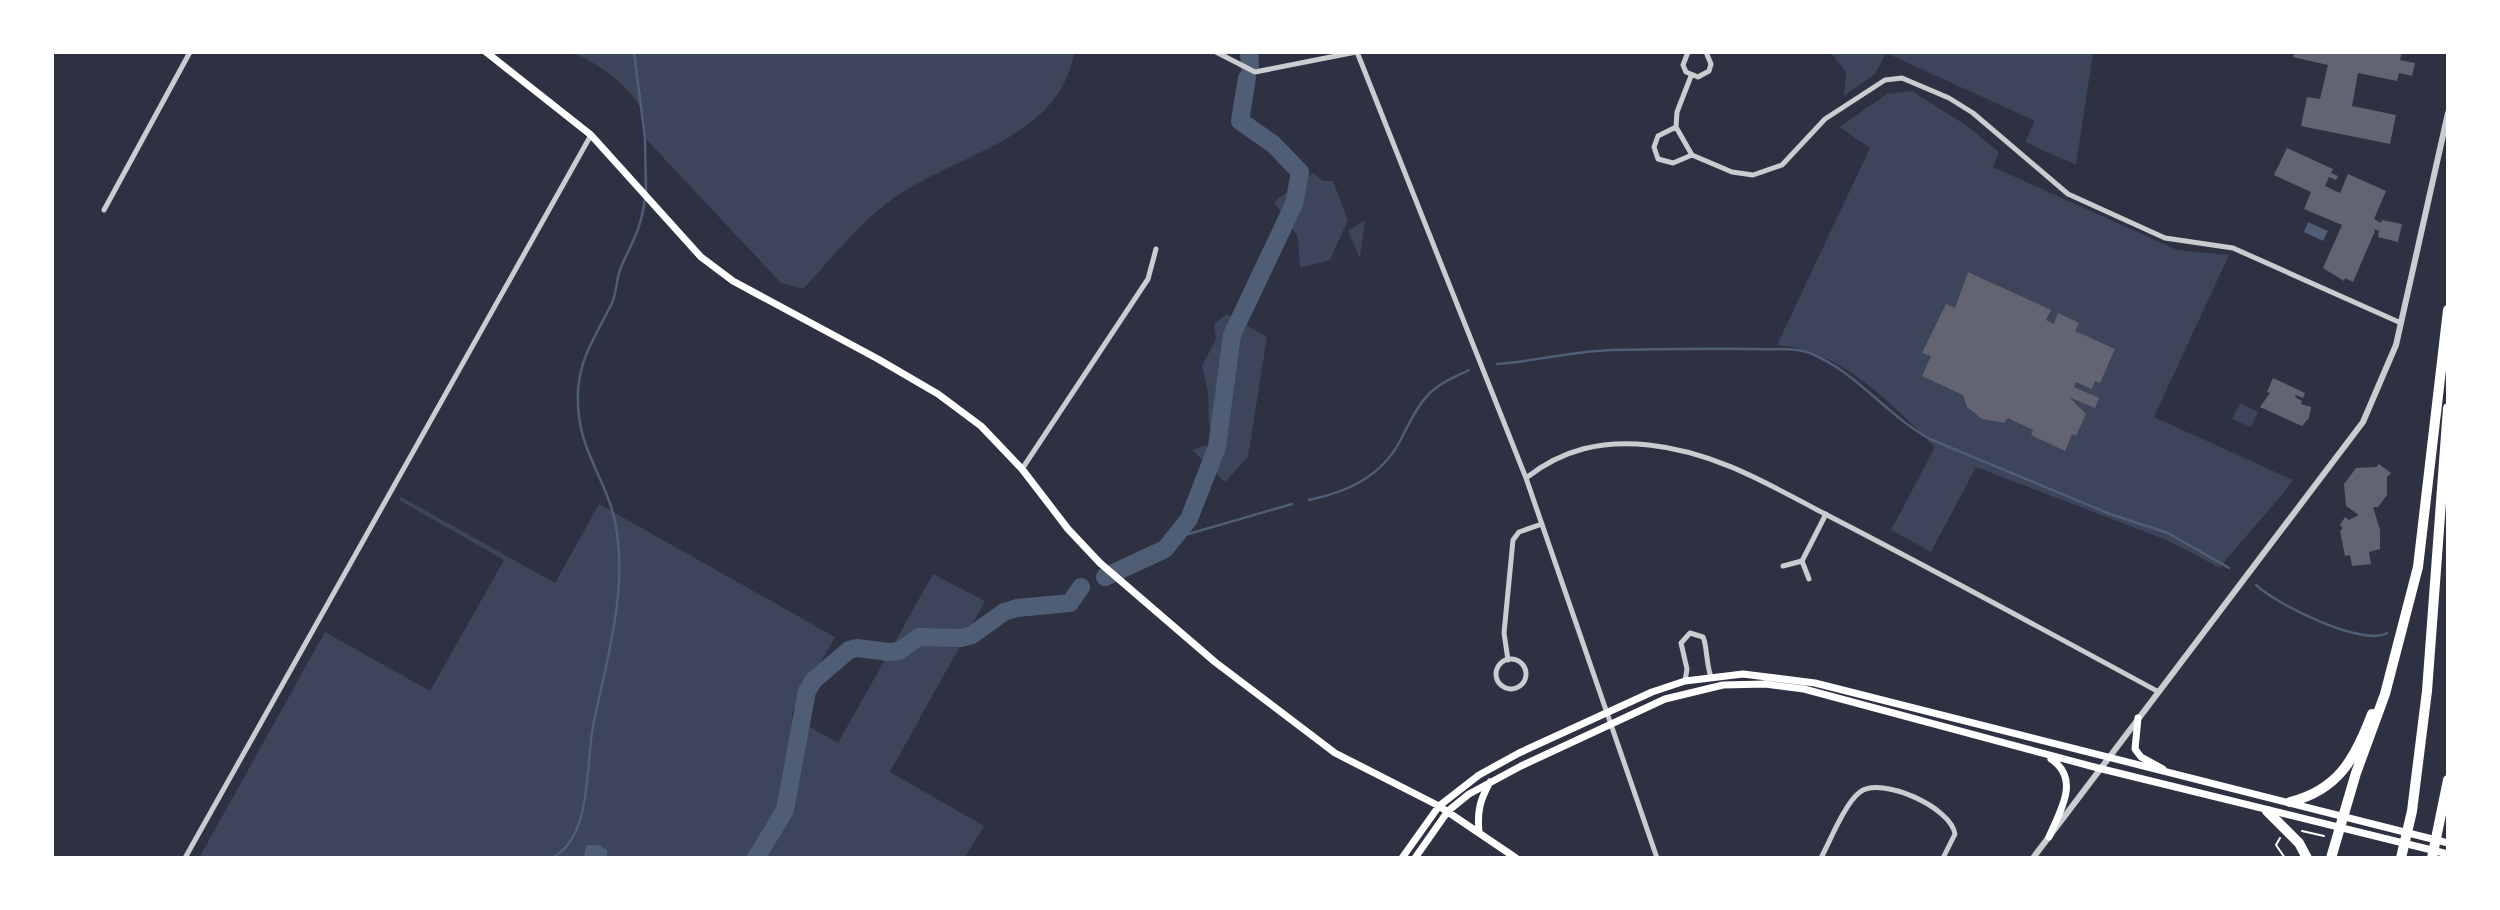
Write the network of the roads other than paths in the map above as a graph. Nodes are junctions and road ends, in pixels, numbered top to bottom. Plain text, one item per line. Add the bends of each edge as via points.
1 (190, 52) edge
2 (486, 52) edge
3 (1216, 52) edge
4 (1357, 52) edge
5 (1688, 52) edge
6 (1706, 52) edge
7 (1691, 76) junction
8 (2448, 113) edge
9 (1676, 127) junction
10 (591, 135) junction
11 (1692, 155) junction
12 (104, 210) dead end
13 (1156, 249) dead end
14 (2448, 310) edge
15 (2401, 323) junction
16 (2448, 408) edge
17 (1022, 469) junction
18 (1526, 478) junction
19 (1826, 514) junction
20 (1542, 524) junction
21 (1802, 561) junction
22 (1783, 566) dead end
23 (1809, 579) dead end
24 (1508, 660) junction
25 (2392, 665) junction
26 (1711, 677) junction
27 (1685, 681) junction
28 (2157, 691) junction
29 (1606, 712) junction
30 (2138, 718) junction
31 (1610, 723) junction
32 (2045, 754) junction
33 (2107, 758) junction
34 (2098, 768) junction
35 (2172, 774) junction
36 (2448, 780) edge
37 (1490, 781) junction
38 (2290, 802) junction
39 (1439, 806) junction
40 (2267, 810) junction
41 (1448, 811) junction
42 (2342, 815) junction
43 (2338, 827) junction
44 (1479, 832) junction
45 (2049, 837) junction
46 (2448, 843) edge
47 (2448, 854) edge
48 (1516, 857) edge
49 (185, 858) edge
50 (1402, 858) edge
51 (1415, 858) edge
52 (1657, 858) edge
53 (1821, 858) edge
54 (1943, 858) edge
55 (2033, 858) edge
56 (2307, 858) edge
57 (2331, 858) edge
58 (2401, 858) edge
59 (2432, 858) edge

1 - 12 street
2 - 10 main road
3 - 4 street via 1255,72
4 - 18 street
5 - 7 street via 1683,65
6 - 7 street via 1709,71
7 - 9 street
8 - 15 street
9 - 11 street
9 - 11 street via 1658,136 1654,147 1658,159 1674,163
10 - 17 main road via 712,265 938,394 981,426
10 - 49 street
11 - 15 street via 1732,172 1769,172 1782,165 1825,119 1885,80 1902,78 1950,97 1973,113 2068,194 2165,238 2233,248
13 - 17 street via 1148,279
14 - 25 highway via 2424,533
15 - 28 street via 2363,422
16 - 58 highway via 2427,691 2414,798
17 - 39 main road via 1100,563 1186,639 1335,753
18 - 19 street via 1546,463 1590,445 1647,444 1736,466
18 - 20 street
19 - 21 street
19 - 28 street
20 - 24 street via 1519,532 1513,540 1504,633
20 - 29 street
21 - 22 street
21 - 23 street
24 - 24 street via 1498,667 1497,679 1505,688 1518,688 1526,672 1520,662
25 - 38 highway via 2338,778 2326,789
25 - 42 highway
26 - 27 main road
26 - 27 street via 1706,643 1698,633 1690,633 1681,643
26 - 33 main road via 1778,676 1815,683
27 - 29 main road
28 - 30 street
29 - 31 street
29 - 39 main road via 1489,769
30 - 33 street
30 - 35 main road via 2135,749
31 - 32 main road via 1694,690 1765,684 1804,689
31 - 37 main road
31 - 52 street
32 - 34 main road
32 - 45 main road via 2067,779 2065,800
33 - 34 street
33 - 35 main road
34 - 40 main road
34 - 45 street
35 - 38 main road
36 - 59 highway
37 - 41 main road
37 - 44 main road via 1480,799
38 - 42 main road
39 - 41 main road
39 - 50 main road
40 - 43 main road
40 - 56 highway
41 - 44 main road
41 - 51 main road
42 - 43 highway
42 - 46 main road
43 - 47 main road
43 - 57 highway
44 - 48 main road
45 - 55 street
53 - 54 street via 1853,800 1860,792 1878,788 1928,803 1947,817 1955,834

